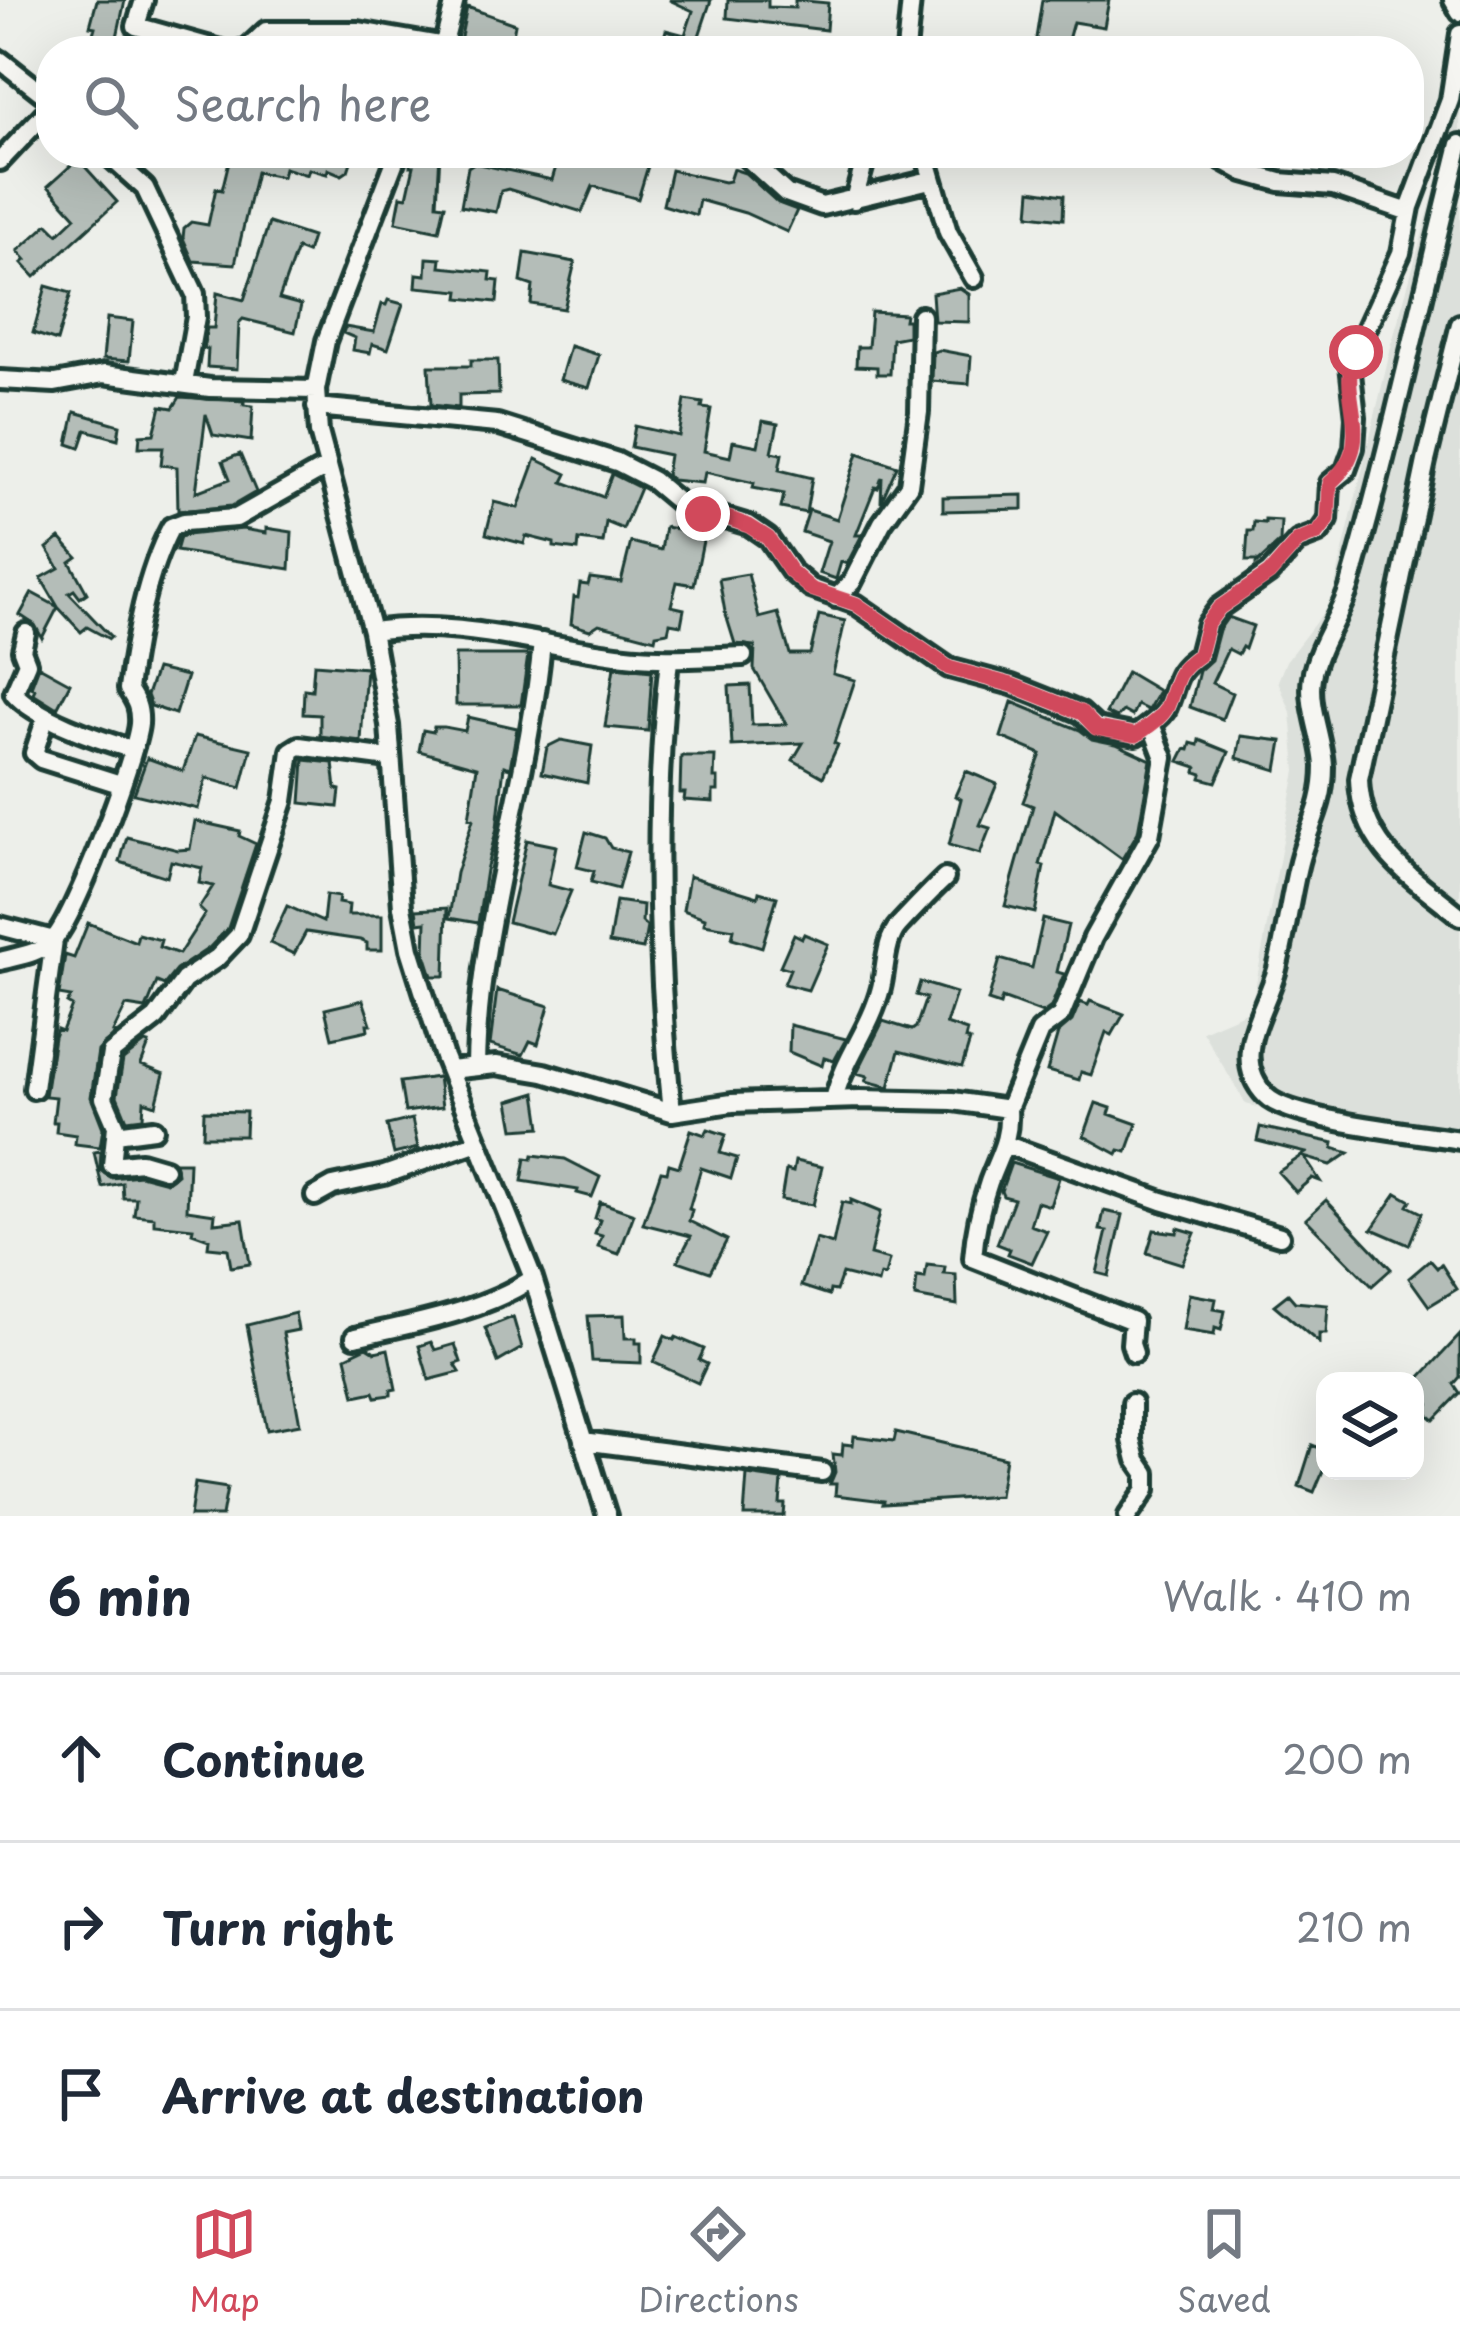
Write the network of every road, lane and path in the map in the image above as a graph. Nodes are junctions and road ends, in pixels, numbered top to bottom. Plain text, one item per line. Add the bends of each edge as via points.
1 (144, 0) edge
2 (455, 0) edge
3 (911, 0) edge
4 (1453, 0) edge
5 (1460, 12) edge
6 (1460, 34) edge
7 (164, 36) edge
8 (261, 36) edge
9 (379, 36) edge
10 (446, 36) edge
11 (907, 36) edge
12 (0, 60) edge
13 (36, 90) edge
14 (36, 120) edge
15 (1460, 144) edge
16 (0, 161) edge
17 (123, 168) edge
18 (392, 168) edge
19 (758, 168) edge
20 (863, 168) edge
21 (928, 168) edge
22 (1242, 168) edge
23 (930, 180) junction
24 (854, 200) junction
25 (1409, 212) junction
26 (974, 278) dead end
27 (921, 316) dead end
28 (1460, 324) edge
29 (0, 380) edge
30 (184, 383) junction
31 (316, 398) junction
32 (328, 466) junction
33 (836, 598) junction
34 (373, 632) junction
35 (26, 633) dead end
36 (542, 642) junction
37 (743, 656) dead end
38 (669, 660) junction
39 (46, 717) junction
40 (1151, 724) junction
41 (131, 749) junction
42 (389, 758) junction
43 (120, 784) junction
44 (945, 878) dead end
45 (1460, 916) edge
46 (0, 926) edge
47 (54, 940) junction
48 (0, 961) edge
49 (476, 1066) junction
50 (450, 1070) junction
51 (34, 1089) dead end
52 (834, 1100) junction
53 (1008, 1109) junction
54 (672, 1112) junction
55 (154, 1129) dead end
56 (116, 1134) junction
57 (1460, 1140) edge
58 (478, 1142) junction
59 (1007, 1144) junction
60 (165, 1169) dead end
61 (315, 1196) dead end
62 (1280, 1236) dead end
63 (533, 1278) junction
64 (355, 1336) dead end
65 (1134, 1353) dead end
66 (1132, 1403) dead end
67 (583, 1441) junction
68 (822, 1472) dead end
69 (607, 1516) edge
70 (1128, 1516) edge

1 - 7 street via 136,26
2 - 10 street
3 - 11 street
4 - 5 street
6 - 25 street via 1450,100
8 - 9 street
12 - 13 street
14 - 16 street
15 - 57 street via 1349,587 1310,683 1324,765 1320,801 1249,1046 1258,1084 1280,1105
17 - 30 street via 145,188 195,294
18 - 31 street via 326,341
19 - 24 street via 808,203
20 - 24 street
21 - 23 street
22 - 25 street
23 - 24 street
23 - 26 street
25 - 40 street via 1401,253 1350,364 1356,433 1346,470 1330,483 1328,520 1219,608 1199,655 1183,666
27 - 33 street via 909,484
28 - 45 street via 1359,779 1360,806 1385,854
29 - 30 street via 55,383 104,374
30 - 31 street
31 - 32 street
31 - 33 street via 497,424 617,462 682,506 749,526 811,589
32 - 34 street
32 - 41 street via 236,518 171,527 132,660 128,689 139,705 139,728
33 - 40 street via 949,668 1060,704 1096,728 1136,735
34 - 36 street via 449,629
34 - 42 street
35 - 39 street via 27,663 14,693
36 - 38 street
36 - 49 street via 476,1008
37 - 38 street
38 - 54 street via 658,809
39 - 41 street
39 - 43 street via 34,753
40 - 53 street via 1164,758 1150,836 1061,1015 1040,1031
41 - 43 street
42 - 50 street via 404,919
42 - 56 street via 292,751 284,801 238,935 111,1053 104,1098
43 - 47 street
44 - 52 street via 898,926
46 - 47 street
47 - 48 street
47 - 51 street
49 - 50 street
49 - 54 street via 544,1073
50 - 58 street
52 - 53 street
52 - 54 street
53 - 59 street
55 - 56 street
56 - 60 street via 112,1165
58 - 61 street
58 - 63 street
59 - 62 street
59 - 65 street via 976,1223 973,1258 1128,1316
63 - 64 street via 472,1308
63 - 67 street
66 - 70 street via 1146,1490
67 - 68 street
67 - 69 street

